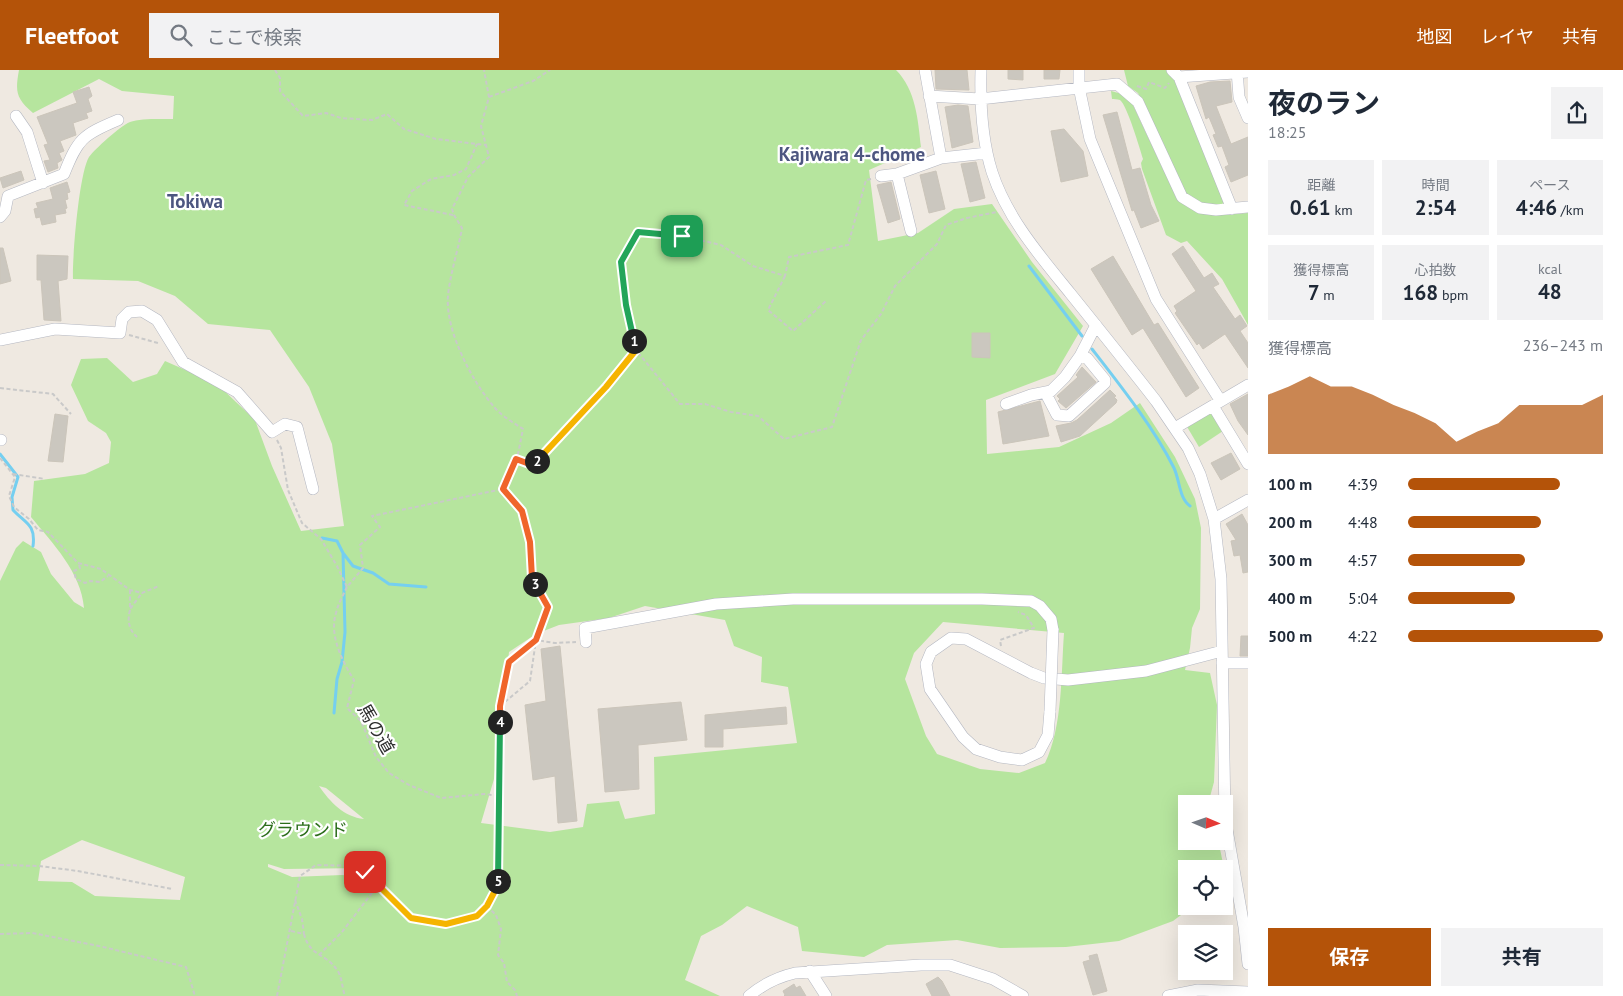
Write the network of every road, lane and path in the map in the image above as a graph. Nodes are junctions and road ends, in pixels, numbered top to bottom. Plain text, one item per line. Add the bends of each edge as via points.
1 (275, 70) edge
2 (484, 70) edge
3 (550, 70) edge
4 (925, 70) edge
5 (981, 70) edge
6 (1079, 70) edge
7 (1241, 71) edge
8 (1175, 74) edge
9 (1117, 84) junction
10 (1079, 87) junction
11 (929, 96) junction
12 (489, 97) junction
13 (980, 99) junction
14 (16, 116) dead end
15 (1248, 118) edge
16 (118, 120) dead end
17 (477, 144) junction
18 (486, 145) junction
19 (987, 152) junction
20 (941, 158) junction
21 (897, 174) junction
22 (881, 176) joint
23 (43, 183) junction
24 (1248, 207) edge
25 (1232, 209) junction
26 (1010, 211) junction
27 (454, 215) junction
28 (0, 217) edge
29 (911, 231) dead end
30 (785, 276) junction
31 (827, 300) dead end
32 (1096, 325) junction
33 (120, 333) junction
34 (0, 340) edge
35 (173, 348) junction
36 (636, 350) junction
37 (1080, 356) junction
38 (1248, 385) edge
39 (0, 388) edge
40 (1045, 392) junction
41 (1217, 403) junction
42 (1006, 404) dead end
43 (71, 414) dead end
44 (1175, 428) junction
45 (272, 432) junction
46 (0, 458) edge
47 (516, 459) junction
48 (1248, 464) edge
49 (13, 474) junction
50 (45, 479) dead end
51 (313, 489) dead end
52 (503, 489) junction
53 (1248, 500) edge
54 (1214, 519) junction
55 (78, 563) junction
56 (108, 576) junction
57 (159, 586) dead end
58 (347, 587) junction
59 (130, 590) junction
60 (142, 593) junction
61 (1007, 600) junction
62 (130, 609) junction
63 (137, 637) dead end
64 (536, 640) junction
65 (586, 642) joint
66 (1222, 657) junction
67 (1003, 660) junction
68 (1248, 663) edge
69 (500, 706) junction
70 (499, 796) junction
71 (0, 865) edge
72 (1248, 874) edge
73 (1235, 876) junction
74 (378, 885) junction
75 (172, 889) dead end
76 (295, 898) junction
77 (487, 906) junction
78 (290, 930) junction
79 (0, 934) edge
80 (304, 934) junction
81 (319, 955) junction
82 (1248, 964) edge
83 (810, 971) junction
84 (1248, 992) edge
85 (195, 996) edge
86 (277, 996) edge
87 (345, 996) edge
88 (517, 996) edge
89 (749, 996) edge
90 (826, 996) edge
91 (1023, 996) edge
92 (1168, 996) edge

1 - 17 path via 280,78 280,91 302,116 326,113 341,118 372,120 387,114 404,130 436,139
2 - 12 path
3 - 12 path via 533,81
4 - 11 street
5 - 13 street
6 - 10 street
7 - 8 street
7 - 15 street via 1239,97
8 - 9 path via 1165,88 1152,82 1146,89 1125,81
8 - 25 street
9 - 10 street
9 - 25 street via 1138,102 1182,197 1200,208
10 - 13 street
10 - 41 street via 1090,139 1156,299
11 - 13 street
11 - 20 street
12 - 18 path via 481,126
13 - 19 street
14 - 23 street via 32,131
16 - 23 street via 81,140 75,146 64,174
17 - 18 path
17 - 27 path via 466,169 431,179 412,191 404,205
18 - 27 path via 490,156 468,176 452,209
19 - 20 street
19 - 26 street via 1000,193
20 - 21 street
21 - 22 street
21 - 29 street
22 - 30 path via 866,180 848,245 789,257
23 - 28 street via 8,196 5,211
24 - 25 street
26 - 32 street via 1030,244
26 - 36 path via 946,225 937,244 896,286 882,314 861,340 832,427 784,439 758,416 705,404 680,404
27 - 47 path via 462,228 448,297 450,319 461,353 477,385 497,410 523,429
30 - 31 path via 768,310 793,331
30 - 36 path via 753,266 721,245 682,236 638,232 621,262
32 - 37 street
32 - 44 street
33 - 34 street via 56,329
33 - 35 path
33 - 35 street via 122,319 129,312 142,311 157,320
35 - 45 street via 183,362 237,392
36 - 47 path via 567,431 532,465
37 - 40 street via 1066,377 1051,391
37 - 40 street via 1087,358 1105,380 1104,383 1069,416 1057,415
38 - 41 street
39 - 43 path via 53,394
40 - 42 street
41 - 44 street
41 - 48 street
44 - 54 street via 1200,474
45 - 51 street via 285,424 297,427
45 - 58 path via 281,448 288,490 302,524 321,539
46 - 49 path
47 - 52 path
49 - 50 path
49 - 55 path via 16,477 9,496 14,507 38,530 48,532
52 - 58 path via 372,516 380,527 360,545 363,568
52 - 64 path via 522,511 530,542 532,578 548,607
53 - 54 street
54 - 66 street via 1221,579
55 - 56 path via 101,569
55 - 56 path via 80,568 74,571 76,579 85,583 100,582
56 - 59 path
57 - 60 path
58 - 70 path, 馬の道 via 336,613 334,629 346,667 354,680 347,708 361,721 376,757 389,773 408,786 441,798
59 - 60 path
59 - 62 path
60 - 62 path
61 - 65 street via 802,599 716,604 585,628
61 - 67 path via 1011,610 1026,615 1034,628 1000,640
61 - 67 street, bridge via 1032,601 1040,606 1050,619 1053,630 1048,736 1039,752 1022,760 976,749 963,737 930,689 926,664 931,652 951,638 966,639
62 - 63 path via 129,624
64 - 65 path
64 - 69 path via 509,662
64 - 69 path via 530,681
66 - 67 street via 1146,671 1068,680 1044,678
66 - 68 street
66 - 73 street via 1225,818
69 - 70 path
70 - 77 path via 498,885
71 - 75 path via 78,871
72 - 73 street
73 - 82 street
74 - 76 path via 359,866 316,865 300,876
74 - 77 path via 411,918 446,924 477,916
74 - 81 path via 342,932
76 - 78 path
76 - 80 path
77 - 88 path via 496,915 501,929 498,955 504,964 507,982
78 - 80 path
78 - 86 path
79 - 85 path via 32,933 186,967
80 - 81 path via 306,944
81 - 87 path via 339,971
83 - 89 street via 780,977
83 - 90 street
83 - 91 street via 950,965 993,979
84 - 92 street via 1198,990

